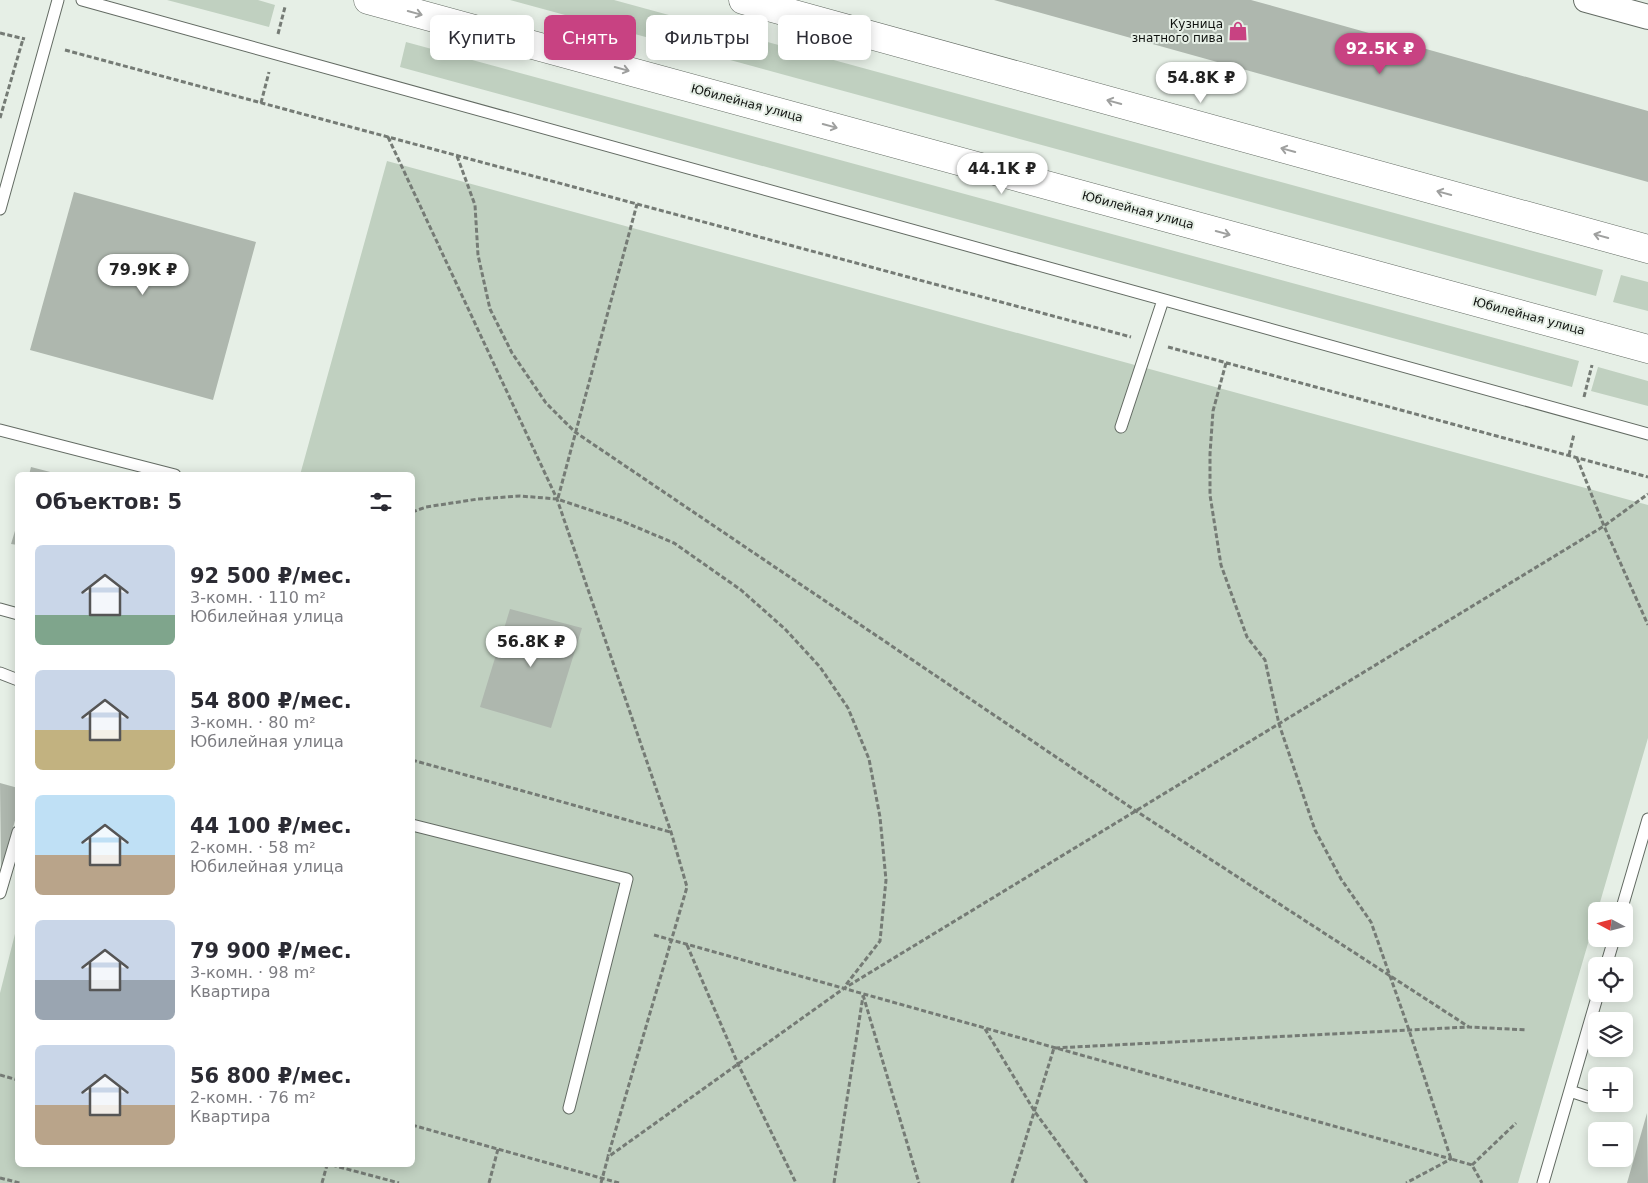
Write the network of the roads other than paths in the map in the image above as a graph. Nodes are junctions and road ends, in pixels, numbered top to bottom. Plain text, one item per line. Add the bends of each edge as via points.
1 (58, 0) edge
2 (82, 0) edge
3 (368, 0) edge
4 (743, 0) edge
5 (1586, 0) edge
6 (1648, 17) edge
7 (0, 209) edge
8 (1648, 249) edge
9 (1163, 300) junction
10 (1648, 349) edge
11 (1121, 428) dead end
12 (0, 430) edge
13 (1648, 434) edge
14 (163, 472) edge
15 (0, 609) edge
16 (15, 613) edge
17 (0, 673) edge
18 (15, 679) edge
19 (1648, 819) edge
20 (415, 826) edge
21 (15, 842) edge
22 (0, 893) edge
23 (1625, 902) edge
24 (1596, 1002) edge
25 (1570, 1091) junction
26 (1588, 1097) dead end
27 (569, 1108) dead end
28 (1543, 1183) edge

1 - 7 lane
2 - 9 lane
3 -> 10 main road, Юбилейная улица
8 -> 4 main road
5 - 6 street
9 - 11 lane
9 - 13 lane
12 - 14 lane
15 - 16 lane
17 - 18 lane
19 - 23 lane
20 - 27 lane via 627,879
21 - 22 lane
24 - 25 lane
25 - 26 lane
25 - 28 lane

